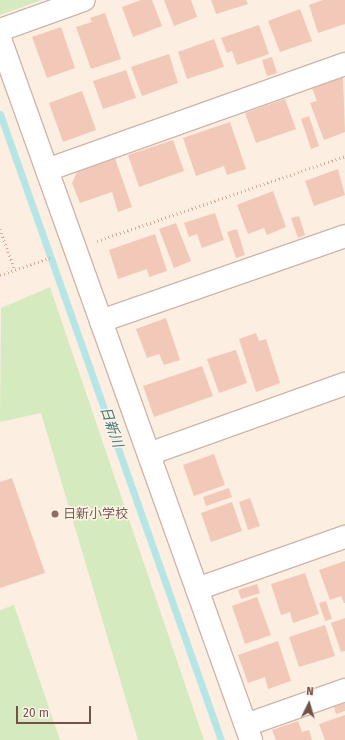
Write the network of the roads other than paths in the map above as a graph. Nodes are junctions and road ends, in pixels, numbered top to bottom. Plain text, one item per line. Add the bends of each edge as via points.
1 (84, 0) edge
2 (0, 30) edge
3 (0, 39) edge
4 (345, 64) edge
5 (47, 170) junction
6 (345, 236) edge
7 (101, 321) junction
8 (345, 384) edge
9 (149, 454) junction
10 (345, 537) edge
11 (197, 589) junction
12 (345, 690) edge
13 (249, 732) edge

1 - 2 street
3 - 5 street
4 - 5 street
5 - 7 street via 67,252
6 - 7 street
7 - 9 street
8 - 9 street
9 - 11 street
10 - 11 street
11 - 13 street
12 - 13 street

